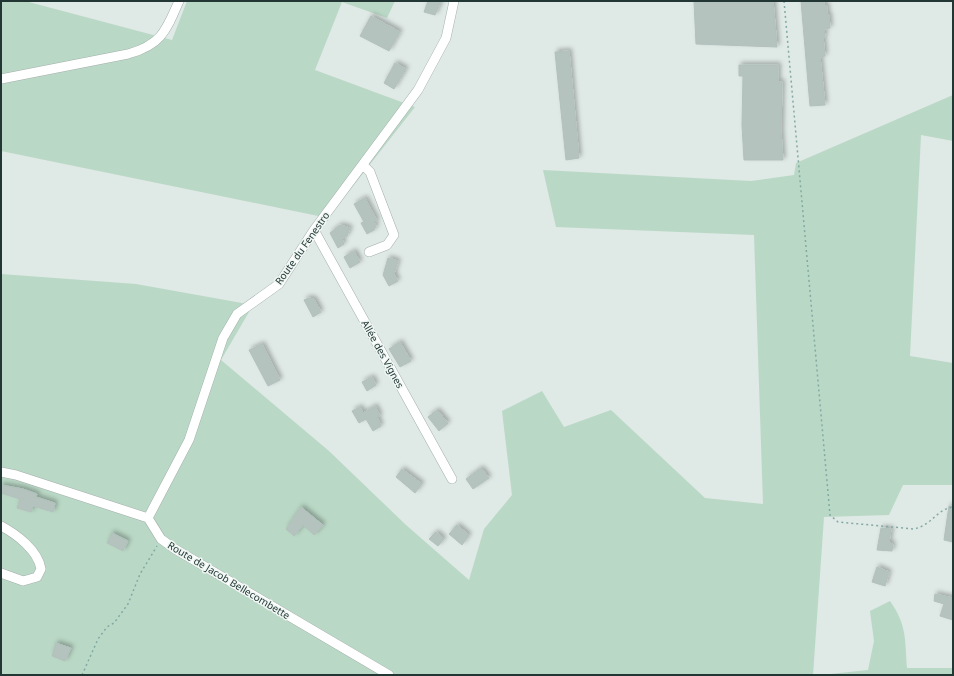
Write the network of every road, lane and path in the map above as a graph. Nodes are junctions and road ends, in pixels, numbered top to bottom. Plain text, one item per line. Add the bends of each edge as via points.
1 (179, 1) edge
2 (454, 1) edge
3 (784, 1) edge
4 (1, 80) edge
5 (363, 165) junction
6 (314, 230) junction
7 (369, 252) dead end
8 (1, 472) edge
9 (452, 478) dead end
10 (953, 507) edge
11 (148, 518) junction
12 (1, 526) edge
13 (161, 539) junction
14 (1, 573) edge
15 (82, 675) edge
16 (389, 675) edge

1 - 4 street via 162,37 147,49
2 - 5 street, Route du Fenestro via 446,38 418,90
3 - 10 path via 830,515 838,522 914,529 924,527 943,510
5 - 6 street, Route du Fenestro
5 - 7 street via 370,172 394,235 387,245
6 - 9 street, Allée des Vignes
6 - 11 street, Route du Fenestro via 279,284 237,314 223,338 189,440
8 - 11 street via 16,474
11 - 13 street, Route de Jacob Bellecombette
12 - 14 street via 29,548 41,569 37,577 28,581
13 - 15 path via 140,574 128,604 98,639
13 - 16 street, Route de Jacob Bellecombette

